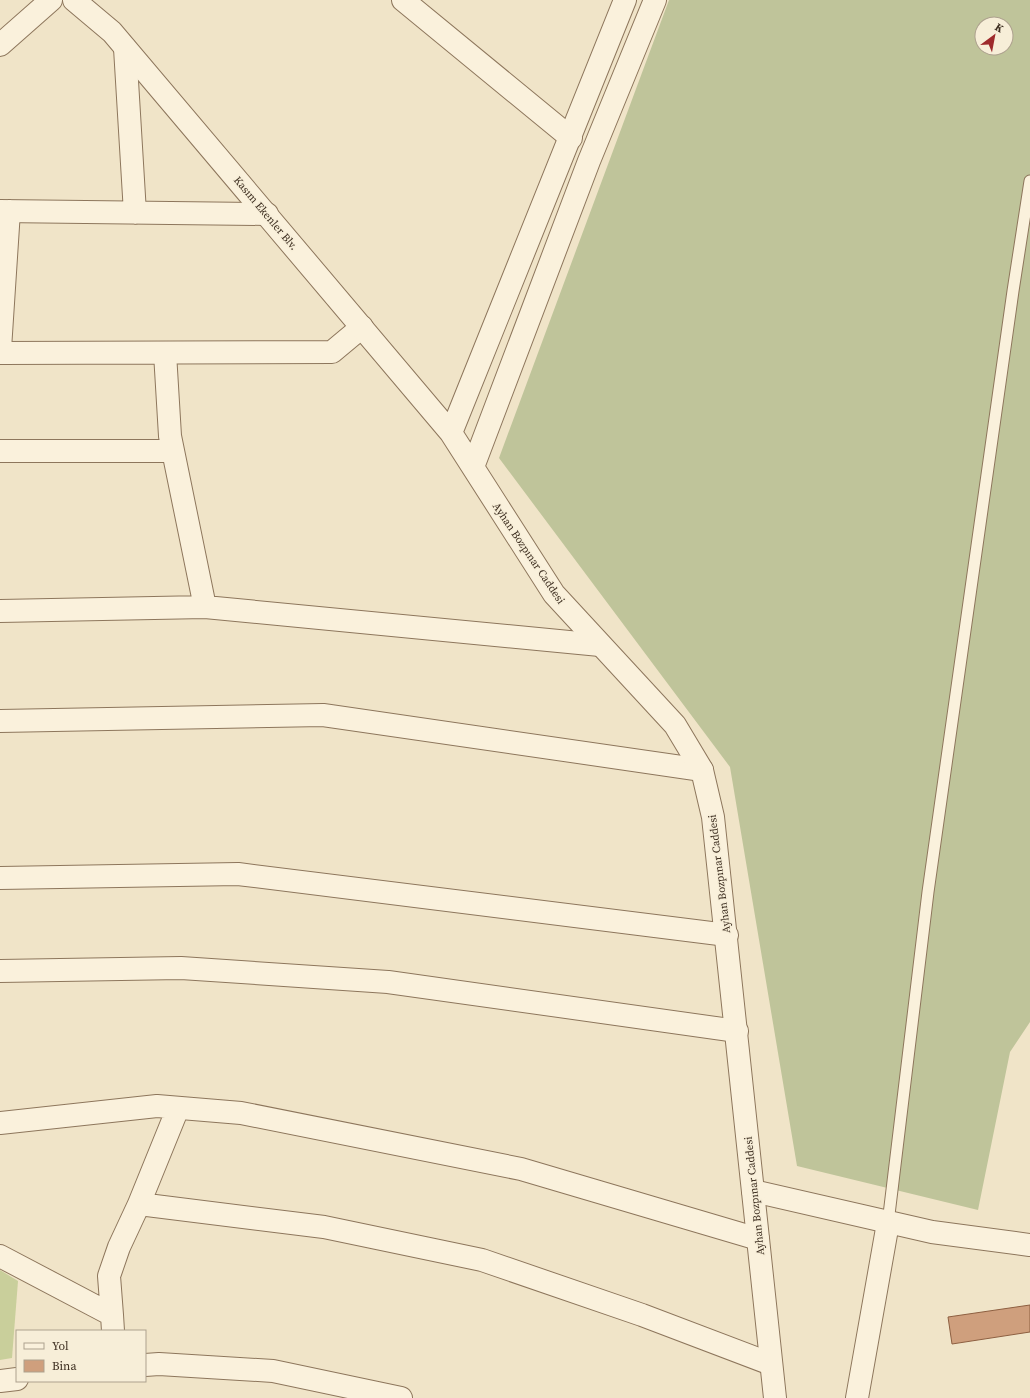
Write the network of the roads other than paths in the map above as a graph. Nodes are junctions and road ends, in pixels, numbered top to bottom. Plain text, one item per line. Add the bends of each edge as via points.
1 (52, 0) edge
2 (403, 0) edge
3 (626, 0) edge
4 (655, 0) edge
5 (85, 4) edge
6 (0, 46) edge
7 (125, 48) junction
8 (571, 138) junction
9 (1030, 182) edge
10 (4, 211) edge
11 (135, 213) junction
12 (267, 214) junction
13 (362, 327) junction
14 (0, 349) edge
15 (0, 353) edge
16 (165, 353) junction
17 (451, 433) junction
18 (0, 451) edge
19 (173, 451) junction
20 (473, 467) junction
21 (205, 607) junction
22 (0, 611) edge
23 (600, 645) junction
24 (0, 721) edge
25 (702, 770) junction
26 (0, 878) edge
27 (727, 935) junction
28 (0, 972) edge
29 (737, 1031) junction
30 (178, 1108) junction
31 (0, 1123) edge
32 (753, 1191) junction
33 (139, 1204) junction
34 (888, 1223) junction
35 (758, 1239) junction
36 (1030, 1245) edge
37 (0, 1256) edge
38 (112, 1323) edge
39 (771, 1364) junction
40 (146, 1365) edge
41 (16, 1379) edge
42 (0, 1381) edge
43 (401, 1398) edge
44 (775, 1398) edge
45 (857, 1398) edge

1 - 6 street
2 - 8 street
3 - 8 street
4 - 20 street via 589,162
5 - 7 street, Kasım Ekenler Blv.
7 - 11 street
7 - 12 street, Kasım Ekenler Blv.
8 - 17 street
9 - 34 lane via 928,892
10 - 11 street
10 - 14 street
11 - 12 street
12 - 13 street, Kasım Ekenler Blv.
13 - 16 street via 332,352
13 - 17 street, Kasım Ekenler Blv.
15 - 16 street
16 - 19 street
17 - 20 street, Ayhan Bozpınar Caddesi
18 - 19 street
19 - 21 street
20 - 23 street, Ayhan Bozpınar Caddesi via 554,594
21 - 22 street
21 - 23 street
23 - 25 street, Ayhan Bozpınar Caddesi via 675,725
24 - 25 street via 323,715
25 - 27 street, Ayhan Bozpınar Caddesi via 713,817
26 - 27 street via 238,874
27 - 29 street, Ayhan Bozpınar Caddesi
28 - 29 street via 181,968 388,982
29 - 32 street, Ayhan Bozpınar Caddesi
30 - 31 street via 142,1107
30 - 33 street
30 - 35 street via 241,1113 521,1168
32 - 34 street
32 - 35 street, Ayhan Bozpınar Caddesi
33 - 38 street via 109,1276
33 - 39 street via 324,1227 482,1260 642,1315
34 - 36 street via 932,1232
34 - 45 street
35 - 39 street, Ayhan Bozpınar Caddesi
37 - 38 street
39 - 44 street, Ayhan Bozpınar Caddesi
40 - 43 street via 273,1371
41 - 42 street

